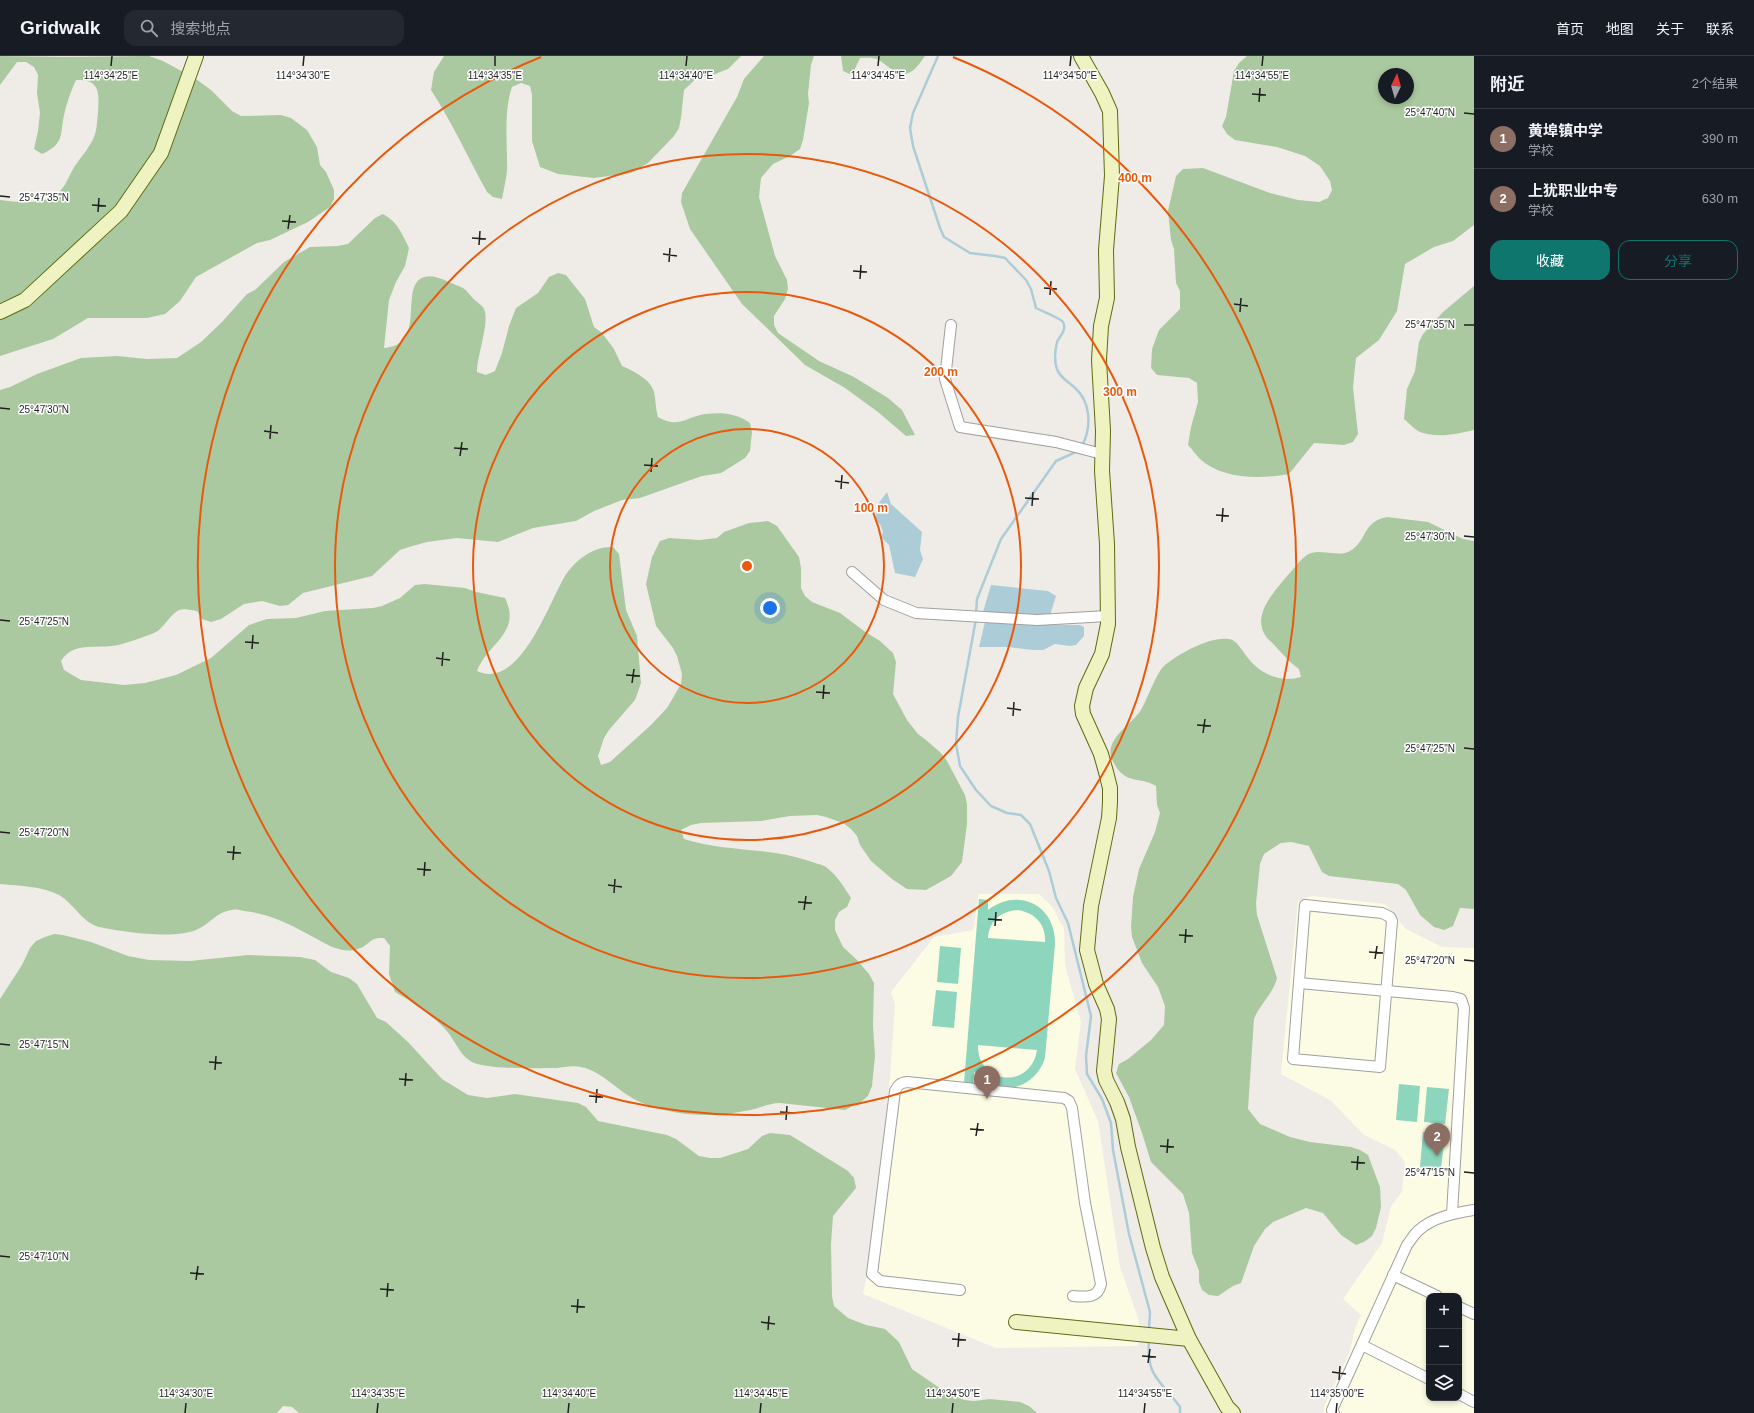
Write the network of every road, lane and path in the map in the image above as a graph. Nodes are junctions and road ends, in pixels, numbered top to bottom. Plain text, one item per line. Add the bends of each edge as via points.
1 (196, 56) edge
2 (1081, 56) edge
3 (0, 312) edge
4 (951, 325) dead end
5 (1102, 454) junction
6 (852, 572) dead end
7 (1108, 616) junction
8 (1299, 983) junction
9 (1386, 991) junction
10 (1474, 1210) edge
11 (1452, 1214) junction
12 (1393, 1274) junction
13 (960, 1290) dead end
14 (1431, 1293) edge
15 (1072, 1296) dead end
16 (1462, 1308) edge
17 (1474, 1314) edge
18 (1016, 1322) dead end
19 (1188, 1339) junction
20 (1362, 1345) junction
21 (1426, 1377) edge
22 (1462, 1396) edge
23 (1474, 1402) edge
24 (1233, 1413) edge
25 (1334, 1413) edge

1 - 3 street via 161,153 121,211 25,300
2 - 5 street via 1108,105 1110,116 1112,176 1106,250 1107,298 1101,326 1099,360
4 - 5 street via 945,379 960,427 1056,442
5 - 7 street
6 - 7 street via 884,600 916,613 1037,620
7 - 19 street via 1105,645 1086,688 1082,706 1088,727 1101,754 1110,788 1109,818 1091,906 1087,950 1109,1019 1104,1066 1106,1080 1123,1119 1129,1155 1152,1248
8 - 9 street
8 - 9 street via 1305,905 1382,913 1390,917 1393,926
8 - 9 street via 1293,1059 1380,1067
9 - 11 street via 1453,997 1461,999 1464,1008
10 - 11 street
11 - 12 street via 1419,1229 1407,1245
12 - 14 street
12 - 20 street
13 - 15 street via 880,1282 872,1274 895,1091 901,1083 1064,1098 1069,1101 1101,1284 1093,1295
16 - 17 street
18 - 19 street
19 - 24 street via 1227,1407
20 - 21 street
20 - 25 street via 1332,1410
22 - 23 street

